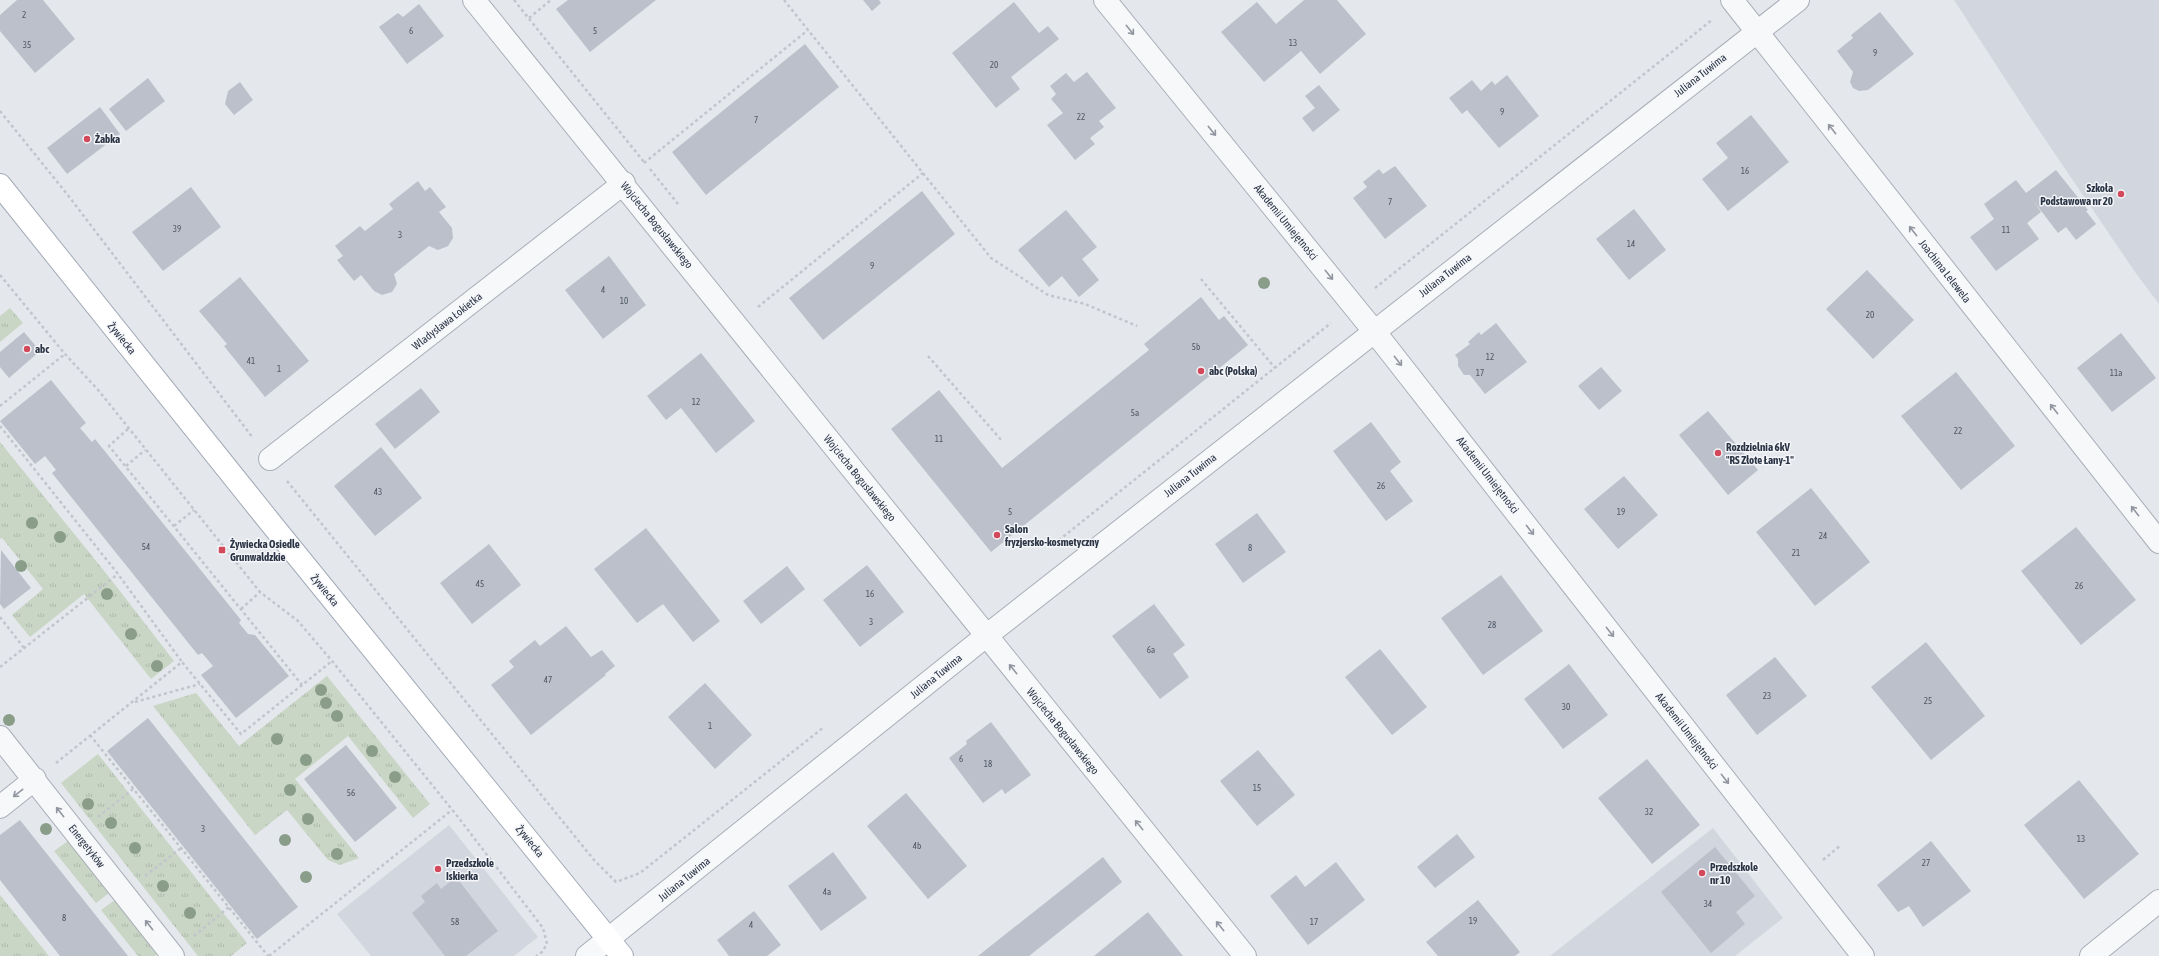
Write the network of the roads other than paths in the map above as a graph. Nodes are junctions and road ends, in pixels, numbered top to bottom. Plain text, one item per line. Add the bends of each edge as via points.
1 (474, 0) edge
2 (1105, 0) edge
3 (1798, 0) edge
4 (1733, 1) edge
5 (1756, 32) junction
6 (624, 183) junction
7 (0, 185) edge
8 (1374, 331) junction
9 (270, 459) road end
10 (2159, 542) edge
11 (986, 636) junction
12 (0, 737) edge
13 (35, 780) junction
14 (0, 807) edge
15 (2159, 901) edge
16 (609, 938) junction
17 (173, 955) edge
18 (587, 956) edge
19 (622, 956) edge
20 (1245, 956) edge
21 (1863, 956) edge
22 (2092, 956) edge

1 - 6 street, Wojciecha Bogusławskiego
2 -> 8 street, Akademii Umiejętności
3 - 5 street, Juliana Tuwima
4 - 5 street, Joachima Lelewela
5 - 8 street, Juliana Tuwima
10 -> 5 street, Joachima Lelewela
6 - 9 street, Wladysława Łokietka
6 - 11 street, Wojciecha Bogusławskiego
7 - 16 main road, Żywiecka via 269,522
8 - 11 street, Juliana Tuwima
8 -> 21 street, Akademii Umiejętności
11 - 16 street, Juliana Tuwima
20 -> 11 street, Wojciecha Bogusławskiego
12 - 13 street, Energetyków
13 -> 14 street
17 -> 13 street, Energetyków
15 - 22 street
16 - 18 street, Juliana Tuwima
16 - 19 main road, Żywiecka

